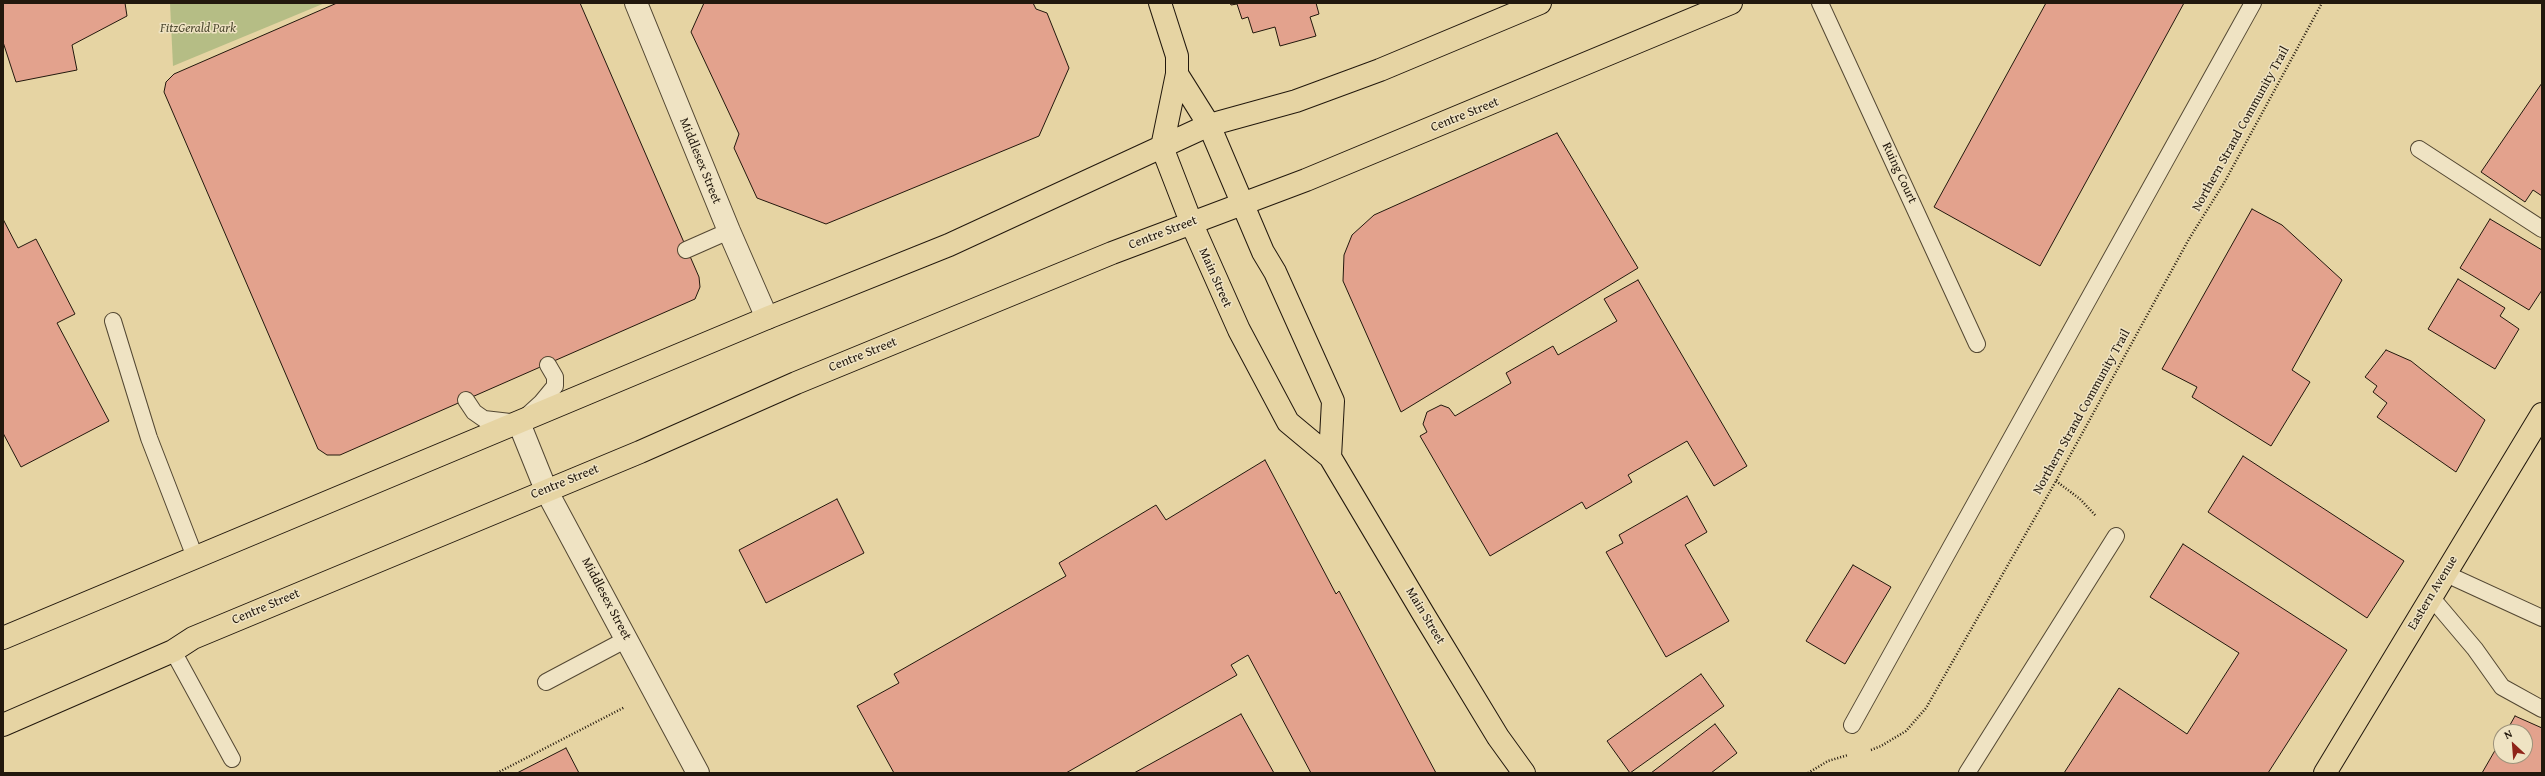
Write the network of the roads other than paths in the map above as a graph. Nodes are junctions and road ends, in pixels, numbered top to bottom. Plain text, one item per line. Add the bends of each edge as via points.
1 (636, 3) edge
2 (1160, 3) edge
3 (1540, 3) edge
4 (1731, 3) edge
5 (1820, 3) edge
6 (2253, 3) edge
7 (1177, 74) junction
8 (1209, 125) junction
9 (1162, 148) junction
10 (2419, 149) dead end
11 (1243, 203) junction
12 (1191, 222) junction
13 (2542, 229) edge
14 (729, 231) junction
15 (686, 250) dead end
16 (767, 318) junction
17 (114, 321) dead end
18 (1977, 344) dead end
19 (548, 365) dead end
20 (466, 400) dead end
21 (2542, 414) edge
22 (519, 423) junction
23 (1330, 457) junction
24 (546, 490) junction
25 (2116, 536) dead end
26 (195, 557) junction
27 (2444, 573) junction
28 (2430, 597) junction
29 (2542, 618) edge
30 (3, 638) edge
31 (627, 639) junction
32 (173, 651) junction
33 (546, 682) dead end
34 (2542, 709) edge
35 (3, 725) edge
36 (1852, 725) dead end
37 (232, 760) dead end
38 (698, 773) edge
39 (1524, 773) edge
40 (1967, 773) edge
41 (2325, 773) edge

1 - 14 street, Middlesex Street
2 - 7 main road via 1177,56
3 - 8 main road via 1380,70 1296,101
4 - 11 main road, Centre Street via 1306,180
5 - 18 lane, Ruing Court
6 - 36 lane
7 - 8 main road
7 - 9 main road
8 - 9 main road
8 - 11 main road
9 - 12 main road, Main Street
9 - 16 main road via 949,245
10 - 13 lane
11 - 12 main road, Centre Street
11 - 23 main road via 1263,252 1275,272 1333,401
12 - 23 main road, Main Street via 1239,330 1288,422
12 - 24 main road, Centre Street via 803,380 738,410
14 - 15 lane
14 - 16 street, Middlesex Street
16 - 22 main road
17 - 26 lane via 149,438
19 - 22 lane via 555,377 554,386 541,403
20 - 22 lane via 474,412 484,419
21 - 27 main road, Eastern Avenue
22 - 24 street, Middlesex Street
22 - 26 main road
23 - 39 main road, Main Street via 1498,737
24 - 31 street, Middlesex Street
24 - 32 main road, Centre Street via 193,638
25 - 40 lane
26 - 30 main road
27 - 28 main road, Eastern Avenue
27 - 29 lane
28 - 34 lane via 2475,649 2502,688
28 - 41 main road, Eastern Avenue
31 - 33 lane
31 - 38 street, Middlesex Street
32 - 35 main road, Centre Street
32 - 37 lane

